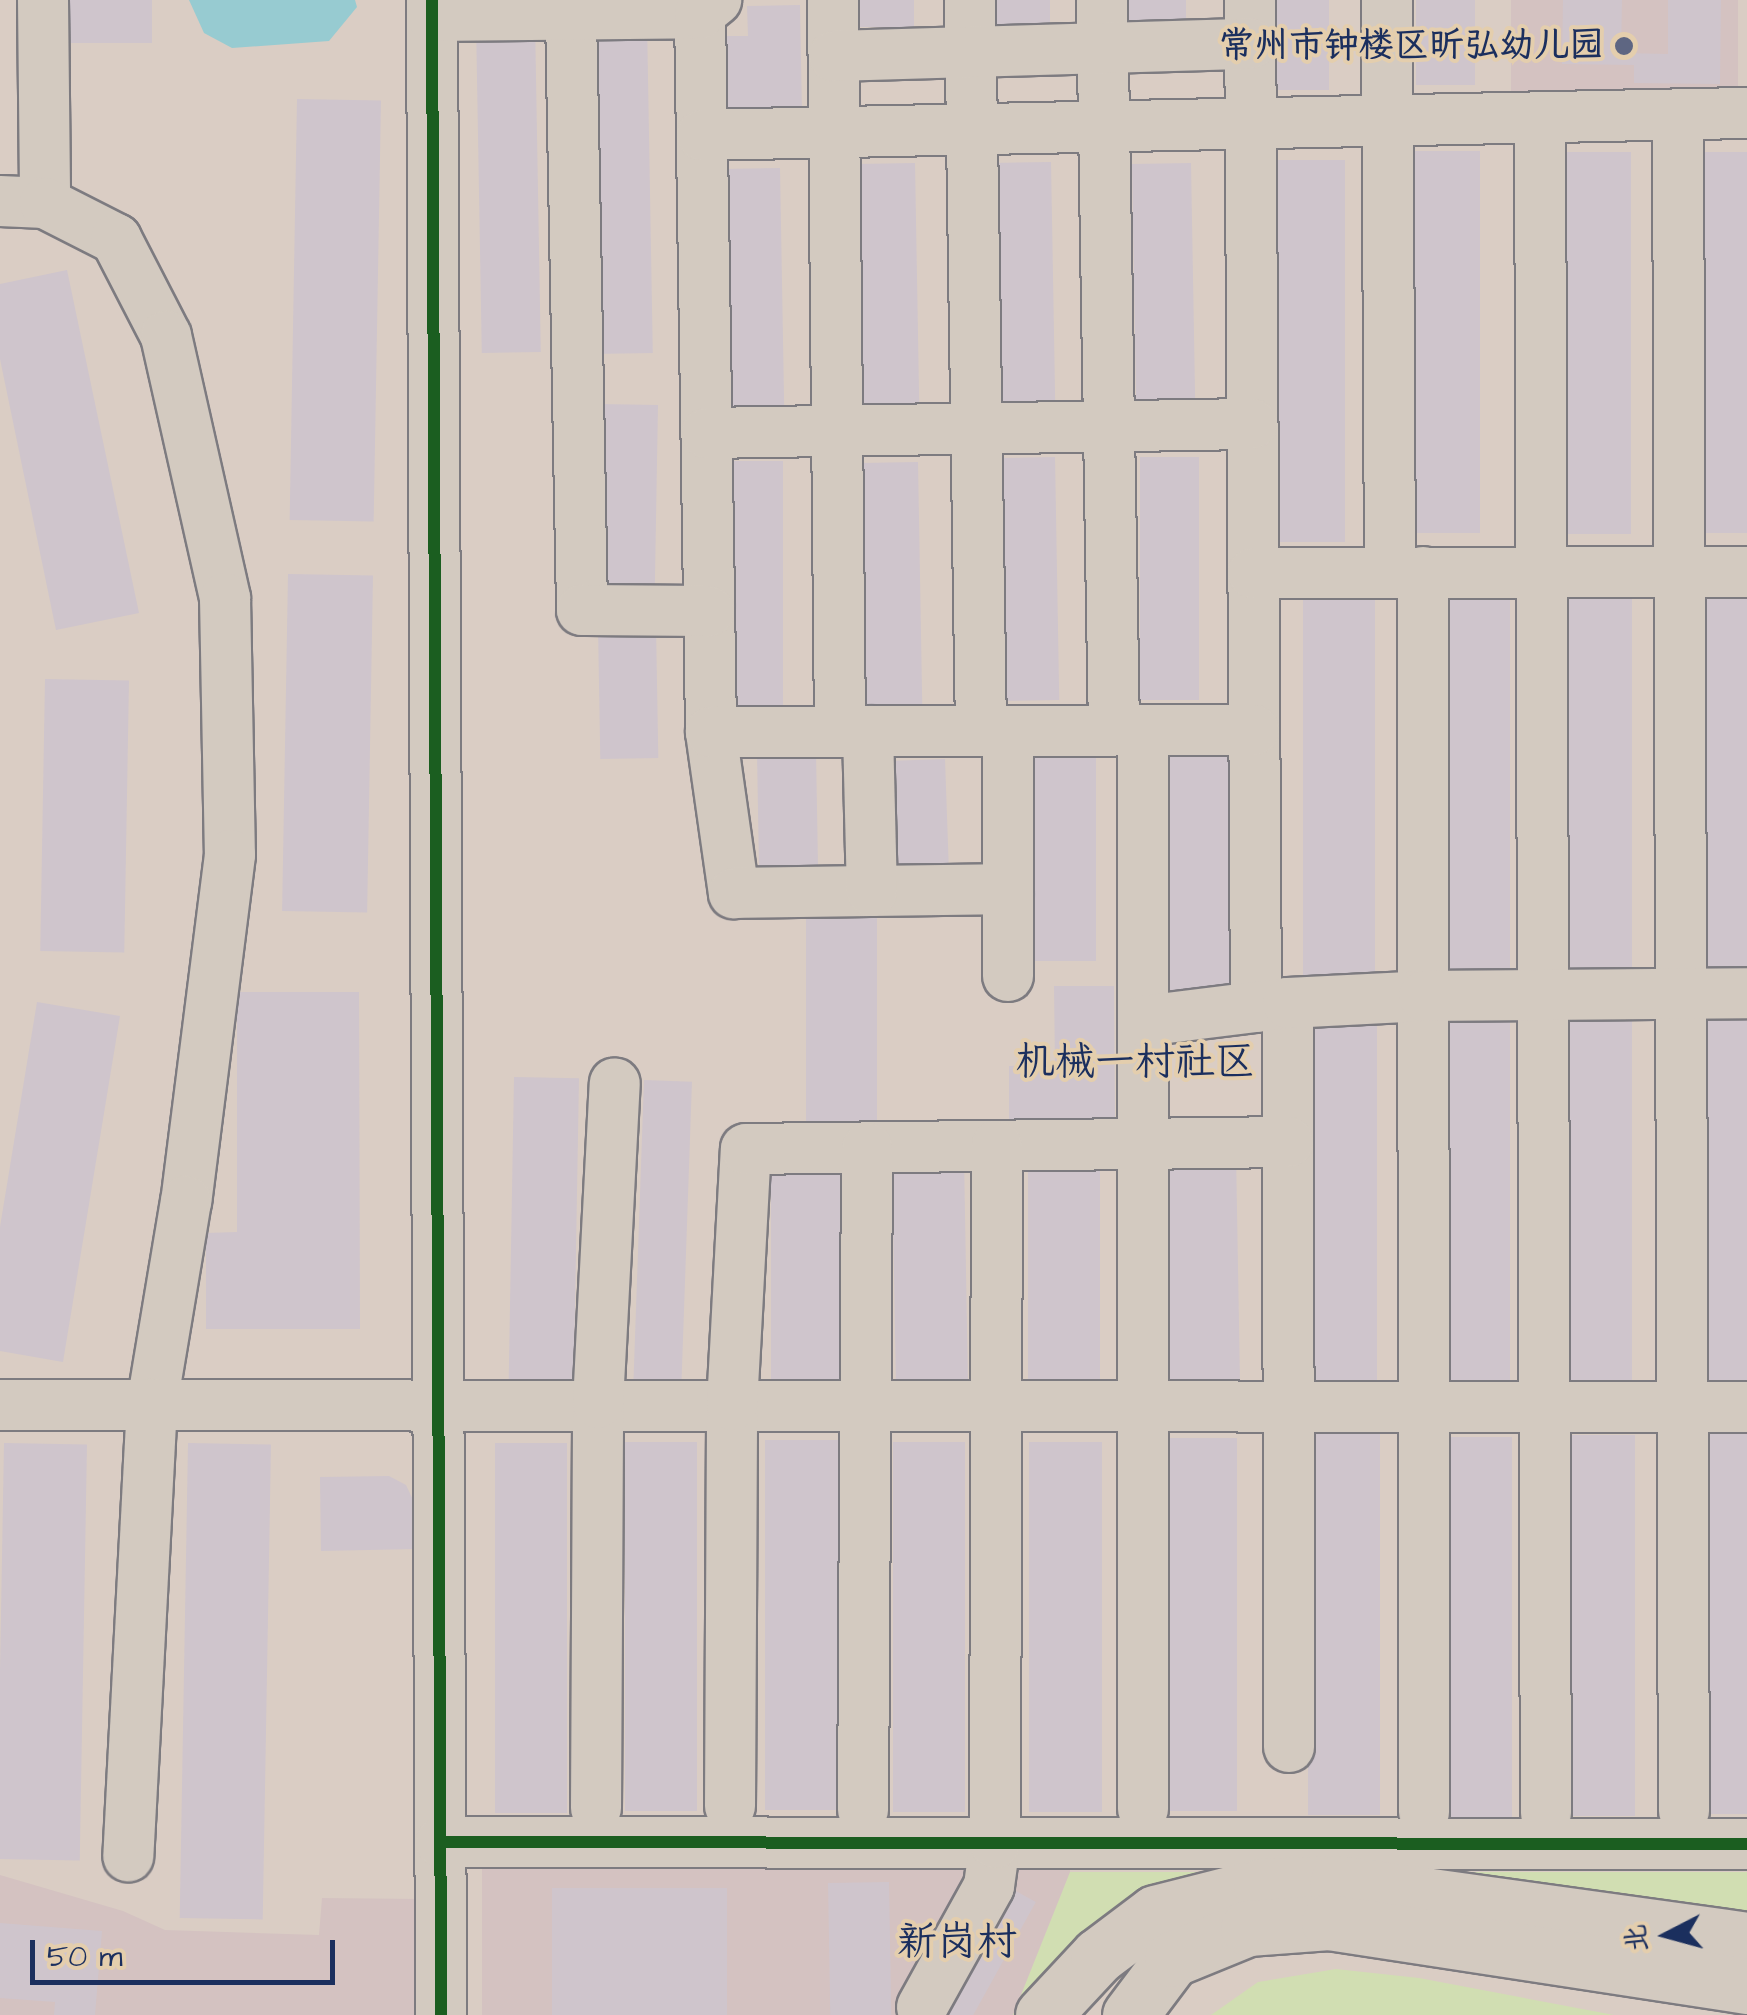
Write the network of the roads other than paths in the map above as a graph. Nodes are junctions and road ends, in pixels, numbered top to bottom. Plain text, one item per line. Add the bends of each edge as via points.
1 (42, 0) edge
2 (833, 0) edge
3 (970, 0) edge
4 (1388, 0) edge
5 (708, 6) edge
6 (432, 8) edge
7 (571, 14) junction
8 (1250, 22) edge
9 (1102, 24) edge
10 (971, 52) junction
11 (834, 56) junction
12 (1747, 112) edge
13 (1678, 114) junction
14 (1540, 117) junction
15 (1388, 120) junction
16 (1250, 123) junction
17 (1104, 126) junction
18 (972, 130) junction
19 (834, 132) junction
20 (702, 135) junction
21 (22, 202) edge
22 (1252, 424) junction
23 (1109, 426) junction
24 (976, 429) junction
25 (837, 432) junction
26 (706, 433) junction
27 (1680, 572) junction
28 (1747, 572) edge
29 (1252, 573) junction
30 (1406, 573) junction
31 (1541, 573) junction
32 (709, 611) junction
33 (1128, 730) junction
34 (1254, 730) junction
35 (994, 731) junction
36 (711, 732) junction
37 (854, 732) junction
38 (1008, 889) junction
39 (872, 891) junction
40 (1008, 976) dead end
41 (1747, 992) edge
42 (1542, 994) junction
43 (1680, 994) junction
44 (1424, 996) junction
45 (1272, 1005) junction
46 (1143, 1022) junction
47 (615, 1083) dead end
48 (1288, 1142) junction
49 (1143, 1145) junction
50 (997, 1146) junction
51 (867, 1148) junction
52 (438, 1402) junction
53 (152, 1404) junction
54 (598, 1404) junction
55 (0, 1405) edge
56 (732, 1405) junction
57 (867, 1406) junction
58 (1424, 1406) junction
59 (1543, 1406) junction
60 (997, 1407) junction
61 (1288, 1407) junction
62 (1680, 1407) junction
63 (1747, 1407) edge
64 (1143, 1408) junction
65 (1288, 1747) dead end
66 (730, 1806) dead end
67 (596, 1808) dead end
68 (1143, 1808) dead end
69 (864, 1810) dead end
70 (1684, 1811) dead end
71 (1424, 1812) dead end
72 (1546, 1813) dead end
73 (441, 1842) junction
74 (995, 1843) junction
75 (1747, 1844) edge
76 (128, 1856) dead end
77 (1747, 1940) edge
78 (1747, 1986) edge
79 (922, 2006) dead end
80 (441, 2015) edge
81 (1042, 2015) edge
82 (1130, 2015) edge

1 - 21 street
2 - 11 street
3 - 10 street
4 - 15 street
5 - 7 street
5 - 20 street
6 - 7 street
6 - 52 street
7 - 32 street via 582,610
8 - 9 street
8 - 16 street
9 - 10 street
9 - 17 street
10 - 11 street
10 - 18 street
11 - 19 street
12 - 13 street
13 - 14 street
13 - 27 street
14 - 15 street
14 - 31 street
15 - 16 street
15 - 30 street
16 - 17 street
16 - 22 street
17 - 18 street
17 - 23 street
18 - 19 street
18 - 24 street
19 - 20 street
19 - 25 street
20 - 26 street
21 - 53 street via 116,239 166,336 225,598 230,854 186,1201
22 - 23 street
22 - 29 street
23 - 24 street
23 - 33 street
24 - 25 street
24 - 35 street
25 - 26 street
25 - 37 street
26 - 32 street
27 - 28 street
27 - 31 street
27 - 43 street
29 - 30 street
29 - 34 street
30 - 31 street
30 - 44 street
31 - 42 street
32 - 36 street
33 - 34 street
33 - 35 street
33 - 46 street
34 - 45 street
35 - 37 street
35 - 38 street
36 - 37 street
36 - 39 street via 734,892
37 - 39 street
38 - 39 street
38 - 40 street
41 - 43 street
42 - 43 street
42 - 44 street
42 - 59 street
43 - 62 street
44 - 45 street
44 - 58 street
45 - 46 street
45 - 48 street
46 - 49 street
47 - 54 street
48 - 49 street
48 - 61 street
49 - 50 street
49 - 64 street
50 - 51 street
50 - 60 street
51 - 56 street via 746,1150
51 - 57 street
52 - 53 street
52 - 54 street
52 - 73 street
53 - 55 street
53 - 76 street
54 - 56 street
54 - 67 street
56 - 57 street
56 - 66 street
57 - 60 street
57 - 69 street
58 - 59 street
58 - 61 street
58 - 71 street
59 - 62 street
59 - 72 street
60 - 64 street
60 - 74 street
61 - 64 street
61 - 65 street
62 - 63 street
62 - 70 street
64 - 68 street
73 - 74 street
73 - 80 street
74 - 75 street
74 - 79 street via 989,1886
77 - 81 main road via 1338,1883 1261,1886 1155,1913 1098,1956
78 - 82 main road via 1329,1922 1248,1928 1172,1959

